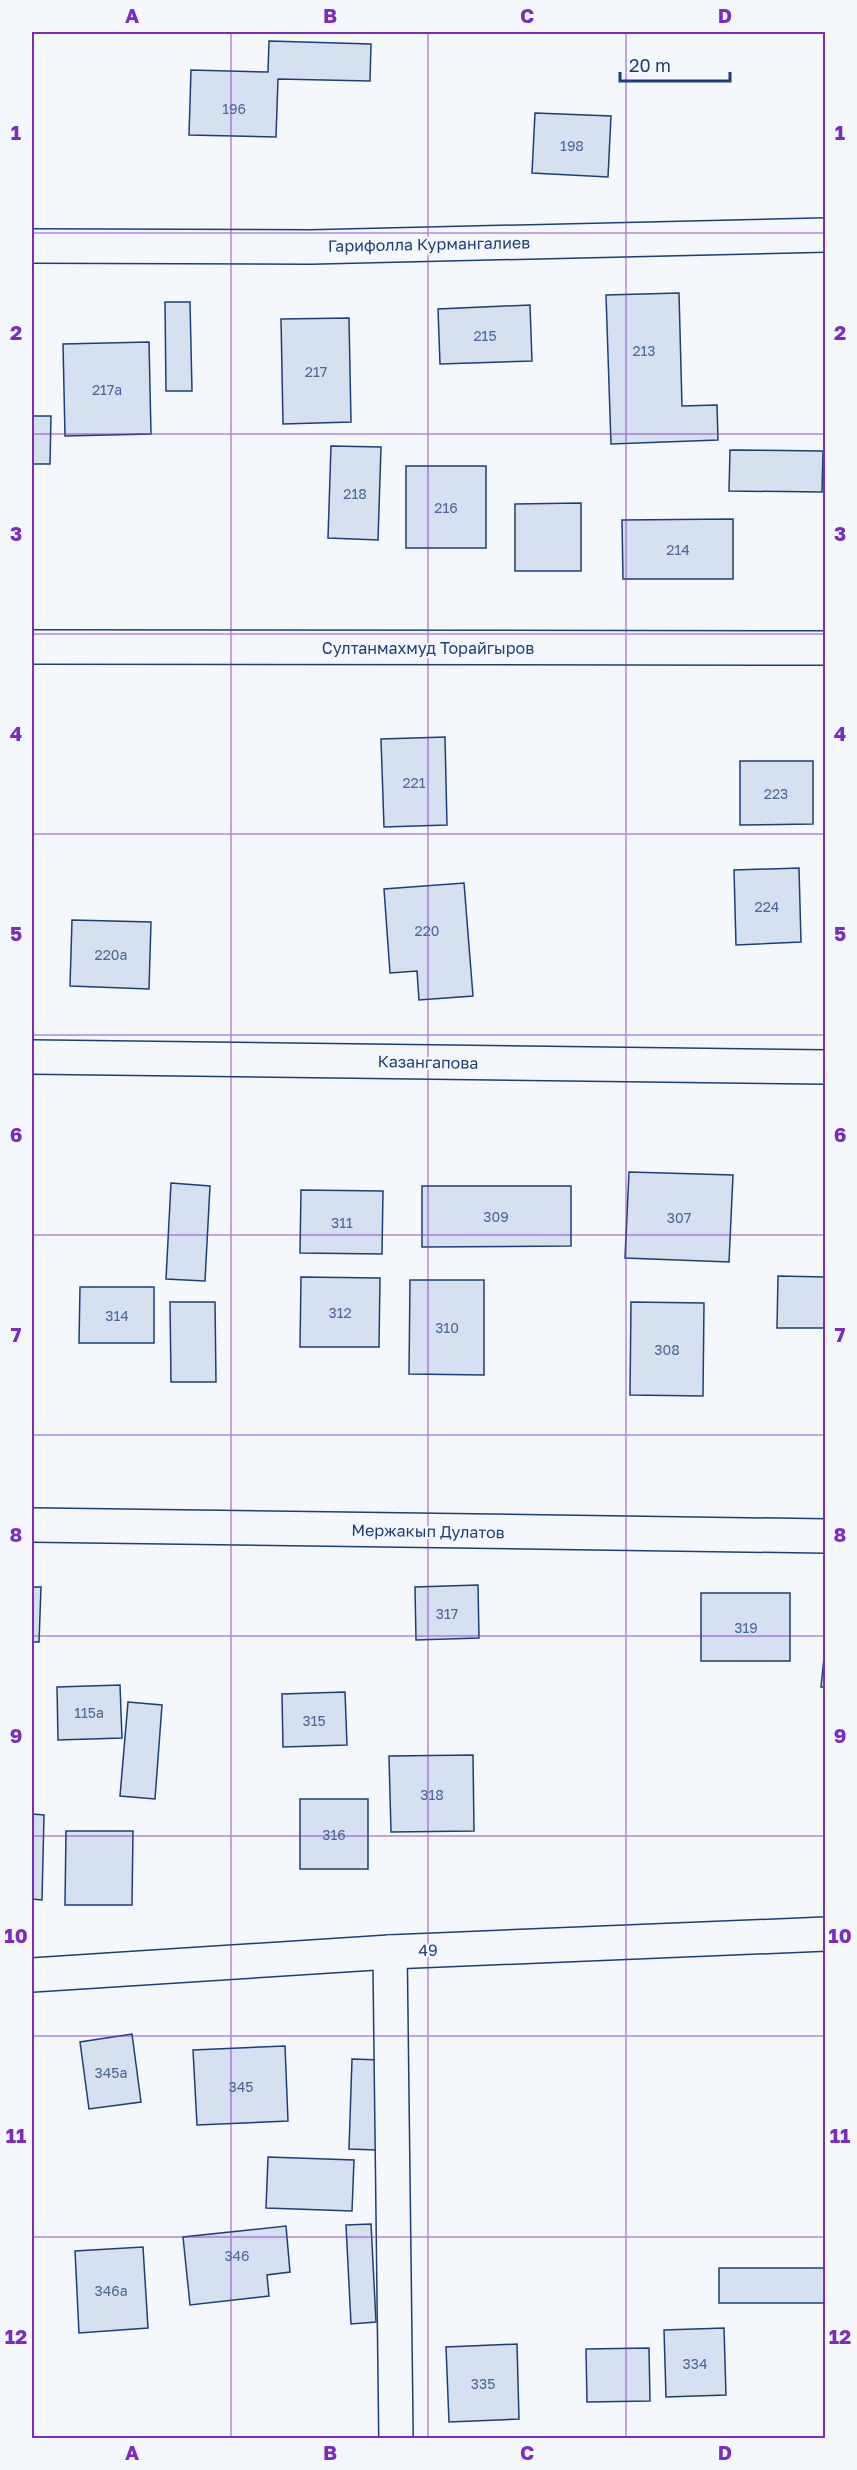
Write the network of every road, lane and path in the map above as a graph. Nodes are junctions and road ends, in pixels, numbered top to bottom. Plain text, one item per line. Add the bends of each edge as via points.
1 (825, 235) edge
2 (32, 246) edge
3 (32, 647) edge
4 (825, 648) edge
5 (32, 1056) edge
6 (825, 1067) edge
7 (32, 1525) edge
8 (825, 1536) edge
9 (825, 1934) edge
10 (390, 1952) junction
11 (32, 1975) edge
12 (396, 2439) edge

1 - 2 street, Гарифолла Курмангалиев via 311,247
3 - 4 street, Султанмахмуд Торайгыров
5 - 6 street, Казангапова
7 - 8 street, Мержакып Дулатов
9 - 10 street, 49
10 - 11 street, 49
10 - 12 street

